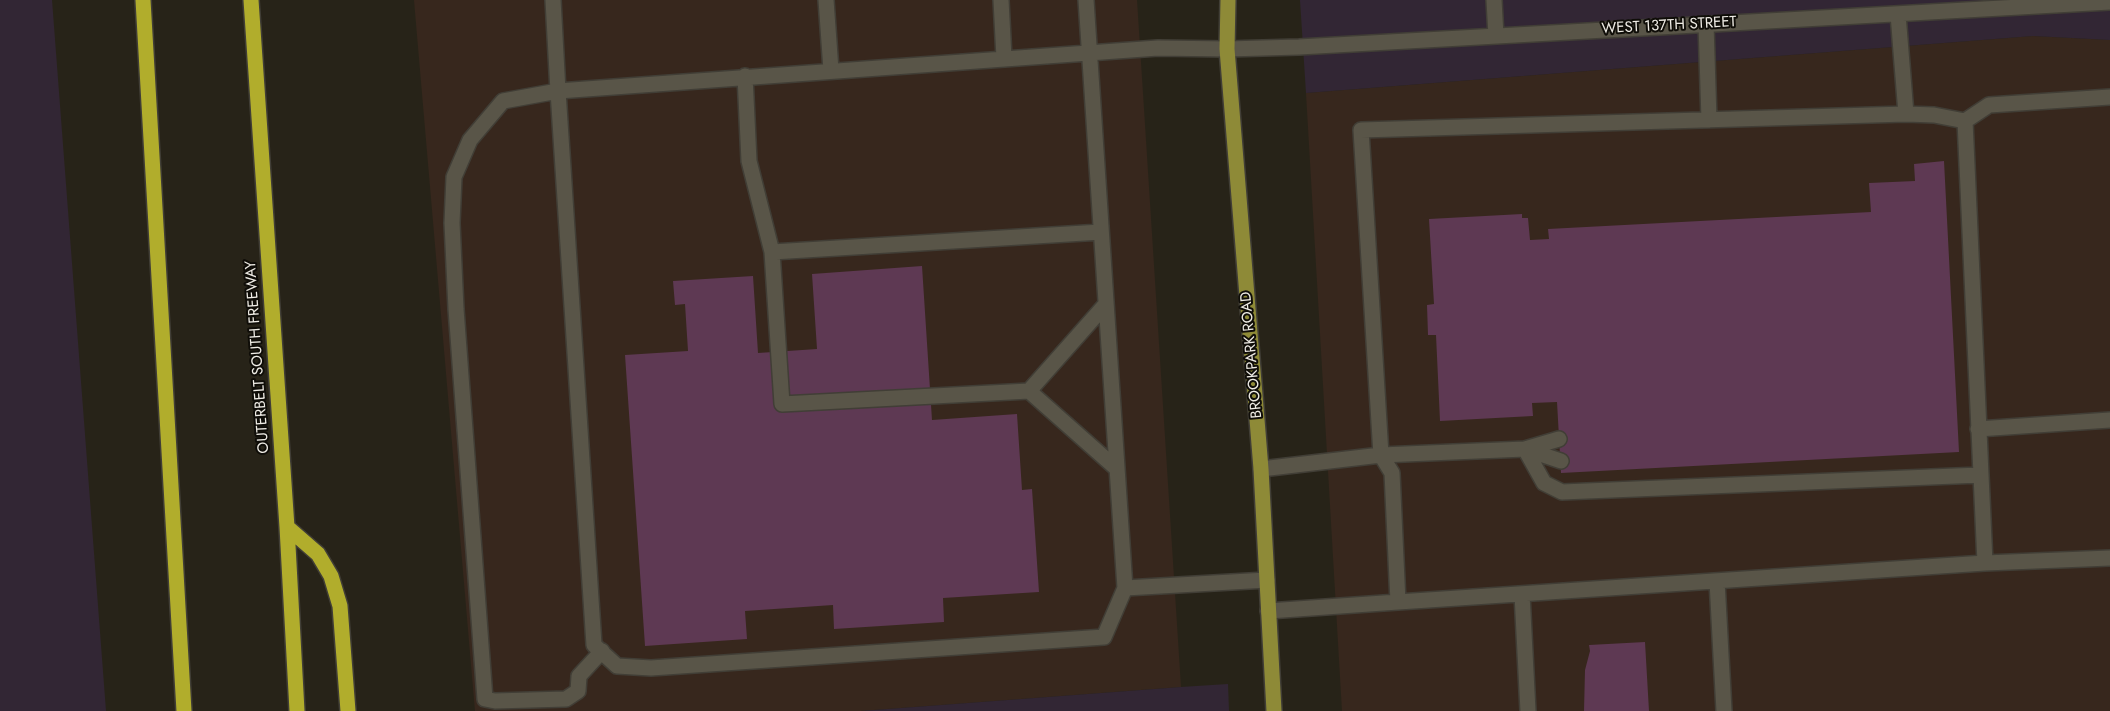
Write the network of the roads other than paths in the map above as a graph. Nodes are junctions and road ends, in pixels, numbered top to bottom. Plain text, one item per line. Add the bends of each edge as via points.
1 (143, 0) edge
2 (251, 0) edge
3 (553, 0) edge
4 (826, 0) edge
5 (1001, 0) edge
6 (1086, 0) edge
7 (1228, 0) edge
8 (1494, 0) edge
9 (2110, 2) edge
10 (1952, 5) edge
11 (1898, 14) junction
12 (1706, 24) junction
13 (1496, 36) junction
14 (1228, 49) junction
15 (1090, 53) junction
16 (1004, 58) junction
17 (831, 70) junction
18 (745, 76) junction
19 (558, 91) junction
20 (2110, 96) edge
21 (1906, 114) junction
22 (1709, 120) junction
23 (1965, 121) junction
24 (1101, 232) junction
25 (772, 252) junction
26 (1106, 304) junction
27 (1029, 391) junction
28 (2110, 420) edge
29 (1978, 429) junction
30 (1559, 439) dead end
31 (1525, 450) junction
32 (1381, 455) junction
33 (1561, 461) dead end
34 (1117, 469) junction
35 (1261, 469) junction
36 (1980, 475) junction
37 (287, 527) junction
38 (2110, 558) edge
39 (1985, 563) junction
40 (1267, 580) junction
41 (1717, 581) junction
42 (1125, 588) junction
43 (1522, 594) junction
44 (1398, 602) junction
45 (1268, 611) junction
46 (602, 651) junction
47 (184, 711) edge
48 (297, 711) edge
49 (348, 711) edge
50 (1274, 711) edge
51 (1528, 711) edge
52 (1724, 711) edge

1 - 47 highway
2 - 37 highway, OUTERBELT SOUTH FREEWAY
3 - 19 street
4 - 17 street
5 - 16 street
6 - 15 street
7 - 14 main road, BROOKPARK ROAD
8 - 13 street
9 - 10 street, WEST 137TH STREET
10 - 11 street, WEST 137TH STREET
11 - 12 street, WEST 137TH STREET
11 - 21 street
12 - 13 street, WEST 137TH STREET
12 - 22 street
13 - 14 street, WEST 137TH STREET
14 - 15 street, WEST 137TH STREET via 1158,48
14 - 35 main road, BROOKPARK ROAD
15 - 16 street, WEST 137TH STREET
15 - 24 street
16 - 17 street, WEST 137TH STREET
17 - 18 street, WEST 137TH STREET
18 - 19 street, WEST 137TH STREET
18 - 25 street via 749,161
19 - 46 street via 594,645
19 - 46 street, WEST 137TH STREET via 503,102 470,140 454,177 452,223 456,308 485,699 495,702 566,699 578,691 579,676
20 - 23 street via 1989,105
21 - 22 street
21 - 23 street
22 - 32 street via 1361,130
23 - 29 street
24 - 25 street
24 - 26 street
25 - 27 street via 782,404
26 - 27 street
26 - 34 street
27 - 34 street
28 - 29 street
29 - 36 street
30 - 31 street
31 - 32 street
31 - 33 street
31 - 36 street via 1544,483 1562,492
32 - 35 street
32 - 44 street via 1392,473
34 - 42 street
35 - 40 main road, BROOKPARK ROAD
36 - 39 street
37 - 48 highway, OUTERBELT SOUTH FREEWAY
37 - 49 highway via 318,554 331,576 340,606
38 - 39 street
39 - 41 street
40 - 42 street
40 - 45 main road, BROOKPARK ROAD
41 - 43 street
41 - 52 street
42 - 46 street via 1104,637 651,668 618,666
43 - 44 street
43 - 51 street
44 - 45 street
45 - 50 main road, BROOKPARK ROAD

